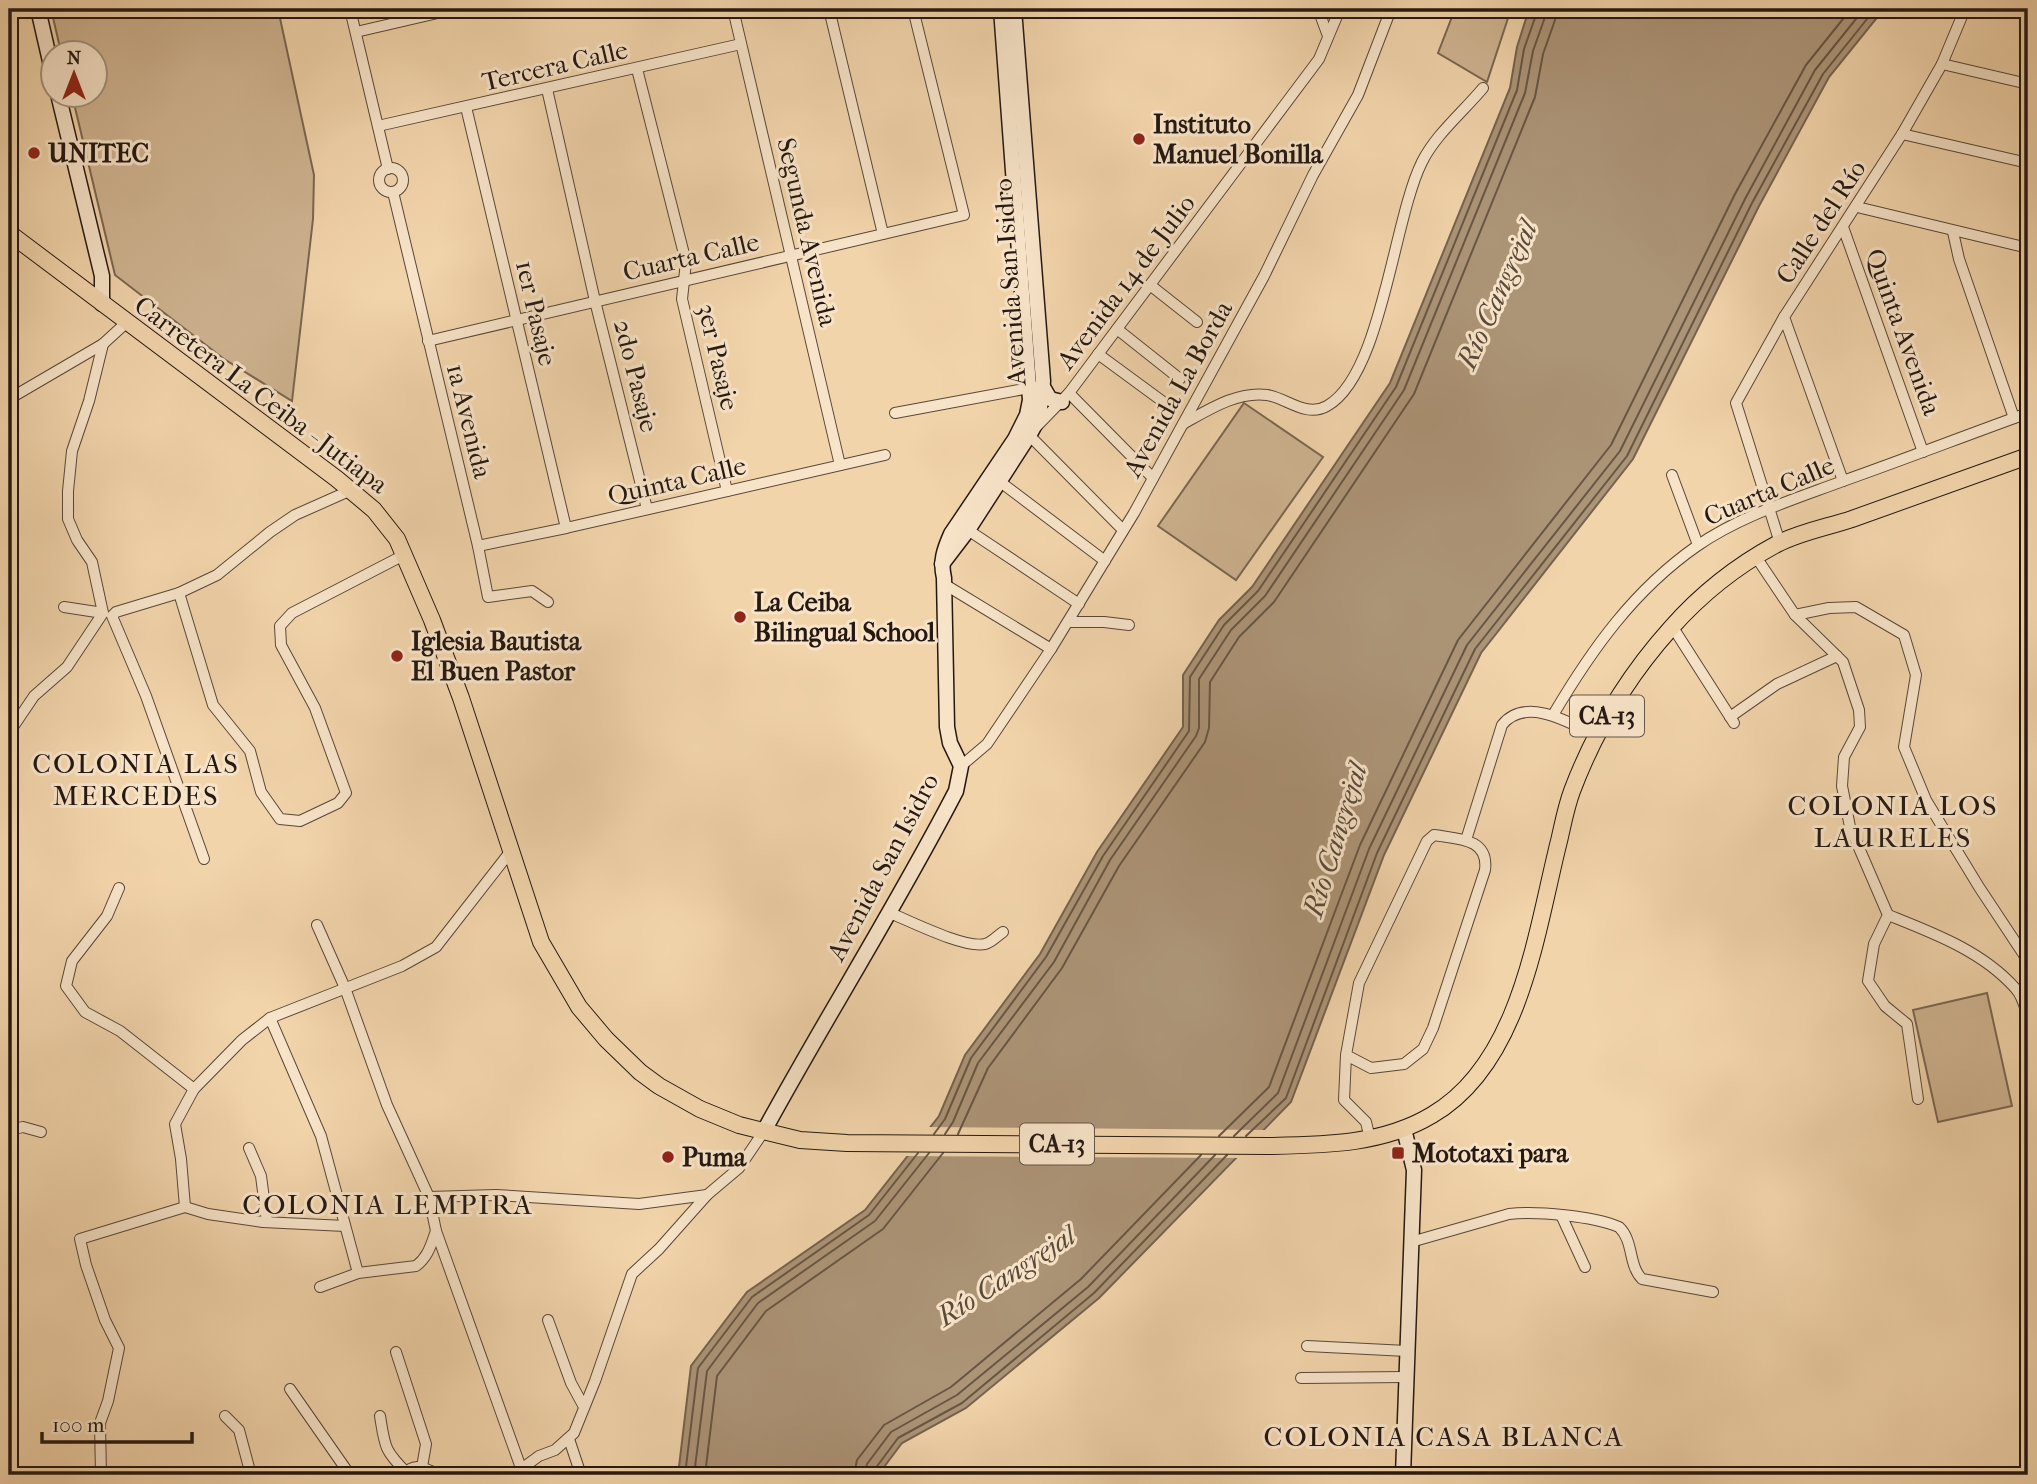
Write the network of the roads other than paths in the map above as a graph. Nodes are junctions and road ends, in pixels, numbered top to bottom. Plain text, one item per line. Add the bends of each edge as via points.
1 (38, 9) edge
2 (350, 9) edge
3 (456, 9) edge
4 (733, 9) edge
5 (829, 9) edge
6 (913, 9) edge
7 (1001, 9) edge
8 (1014, 9) edge
9 (1318, 9) edge
10 (1340, 9) edge
11 (1391, 9) edge
12 (1965, 9) edge
13 (356, 32) junction
14 (1328, 36) junction
15 (45, 38) edge
16 (741, 44) junction
17 (1942, 64) junction
18 (637, 69) junction
19 (2028, 84) edge
20 (1483, 88) dead end
21 (547, 89) junction
22 (466, 107) junction
23 (61, 108) edge
24 (378, 126) junction
25 (1902, 134) junction
26 (2028, 163) edge
27 (388, 169) junction
28 (393, 192) junction
29 (1857, 207) junction
30 (1843, 227) junction
31 (1952, 232) junction
32 (9, 233) edge
33 (883, 234) junction
34 (2028, 248) edge
35 (790, 256) junction
36 (684, 281) junction
37 (1150, 285) junction
38 (596, 301) junction
39 (102, 304) junction
40 (1784, 317) junction
41 (515, 320) junction
42 (127, 322) junction
43 (1197, 322) dead end
44 (1117, 329) junction
45 (428, 341) junction
46 (103, 344) junction
47 (1098, 354) junction
48 (1180, 379) dead end
49 (1036, 387) junction
50 (1065, 398) junction
51 (9, 399) edge
52 (1162, 401) dead end
53 (895, 413) dead end
54 (2028, 413) edge
55 (2014, 418) junction
56 (1182, 424) junction
57 (1025, 431) junction
58 (1923, 452) junction
59 (885, 455) dead end
60 (2028, 456) edge
61 (841, 465) junction
62 (1672, 475) dead end
63 (1153, 478) junction
64 (999, 481) junction
65 (1843, 481) junction
66 (349, 491) junction
67 (727, 491) junction
68 (978, 505) junction
69 (1770, 508) junction
70 (647, 509) junction
71 (566, 528) junction
72 (968, 530) junction
73 (1124, 530) junction
74 (1780, 543) junction
75 (1698, 545) junction
76 (478, 546) junction
77 (404, 555) junction
78 (1756, 557) junction
79 (1105, 561) junction
80 (941, 565) junction
81 (944, 584) junction
82 (179, 593) junction
83 (548, 602) dead end
84 (1079, 604) junction
85 (64, 607) dead end
86 (103, 613) junction
87 (1795, 615) junction
88 (1068, 622) junction
89 (1129, 625) dead end
90 (1672, 626) junction
91 (1051, 649) junction
92 (1837, 656) junction
93 (1553, 715) junction
94 (9, 733) edge
95 (1595, 735) junction
96 (961, 766) junction
97 (1466, 840) junction
98 (510, 852) junction
99 (204, 859) dead end
100 (119, 888) dead end
101 (890, 913) junction
102 (1888, 915) junction
103 (317, 925) dead end
104 (1003, 932) dead end
105 (2028, 961) edge
106 (345, 988) junction
107 (270, 1018) junction
108 (2028, 1018) edge
109 (1346, 1055) junction
110 (194, 1089) junction
111 (1918, 1099) dead end
112 (1404, 1129) junction
113 (9, 1130) edge
114 (764, 1131) junction
115 (41, 1132) dead end
116 (1370, 1139) junction
117 (249, 1148) dead end
118 (707, 1195) junction
119 (429, 1197) junction
120 (185, 1207) junction
121 (1561, 1215) junction
122 (267, 1222) junction
123 (345, 1226) junction
124 (436, 1231) junction
125 (1411, 1242) junction
126 (1585, 1266) dead end
127 (358, 1272) junction
128 (320, 1287) dead end
129 (1713, 1292) dead end
130 (548, 1320) dead end
131 (1307, 1346) dead end
132 (1407, 1351) junction
133 (396, 1352) dead end
134 (1406, 1377) junction
135 (1301, 1378) dead end
136 (290, 1389) dead end
137 (584, 1407) junction
138 (225, 1416) dead end
139 (380, 1416) dead end
140 (569, 1439) junction
141 (422, 1467) junction
142 (517, 1472) edge
143 (406, 1474) edge
144 (101, 1475) edge
145 (251, 1475) edge
146 (350, 1475) edge
147 (440, 1475) edge
148 (581, 1475) edge
149 (1403, 1475) edge

1 - 15 street
2 - 13 street, 1a Avenida
3 - 13 street
4 - 16 street, Segunda Avenida
5 - 33 street
6 - 33 street, Cuarta Calle via 964,215
7 - 49 street, Avenida San Isidro
8 - 49 street, Avenida San Isidro
9 - 14 street
10 - 14 street, Avenida 14 de Julio
11 - 56 street, Avenida La Borda via 1358,95
12 - 17 street, Calle del Río
13 - 24 street, 1a Avenida
14 - 37 street, Avenida 14 de Julio via 1319,59
16 - 18 street, Tercera Calle
16 - 35 street, Segunda Avenida
17 - 19 street
17 - 25 street, Calle del Río
18 - 21 street, Tercera Calle
18 - 36 street, 3er Pasaje via 686,262
20 - 56 street via 1423,161 1367,351 1350,386 1328,406 1313,410 1268,395 1245,396
21 - 22 street, Tercera Calle
21 - 38 street, 2do Pasaje
22 - 24 street, Tercera Calle
22 - 41 street, 1er Pasaje
23 - 39 street via 102,276
24 - 27 street, 1a Avenida
25 - 26 street
25 - 29 street, Calle del Río
27 - 28 street, 1a Avenida via 380,177 380,185
27 - 28 street, 1a Avenida via 396,169 403,178
28 - 45 street, 1a Avenida
29 - 30 street, Calle del Río
29 - 31 street
30 - 40 street, Calle del Río
30 - 58 street, Quinta Avenida
31 - 34 street
31 - 55 street
32 - 39 main road, Carretera La Ceiba - Jutiapa / CA-13
33 - 35 street, Cuarta Calle
35 - 36 street, Cuarta Calle
35 - 61 street, Segunda Avenida
36 - 38 street, Cuarta Calle
36 - 67 street, 3er Pasaje via 682,299
37 - 43 street
37 - 44 street, Avenida 14 de Julio
38 - 41 street, Cuarta Calle
38 - 70 street, 2do Pasaje
39 - 42 main road, Carretera La Ceiba - Jutiapa / CA-13
40 - 65 street
40 - 69 street, Calle del Río via 1736,403
41 - 45 street, Cuarta Calle
41 - 71 street, 1er Pasaje
42 - 46 street
42 - 66 main road, Carretera La Ceiba - Jutiapa / CA-13
44 - 47 street, Avenida 14 de Julio
44 - 48 street
45 - 76 street, 1a Avenida
46 - 51 street
46 - 86 street via 72,452 68,491 68,519 92,562
47 - 50 street, Avenida 14 de Julio
47 - 52 street
49 - 50 street via 1050,399
49 - 53 street
49 - 57 street, Avenida San Isidro via 1039,416
50 - 57 street, Avenida 14 de Julio
50 - 63 street
54 - 55 street, Cuarta Calle
55 - 58 street, Cuarta Calle
56 - 63 street, Avenida La Borda
57 - 64 street, Avenida San Isidro
57 - 68 street, Avenida San Isidro
57 - 73 street
58 - 65 street, Cuarta Calle
59 - 61 street, Quinta Calle
60 - 74 main road, CA-13
61 - 67 street, Quinta Calle
62 - 75 street
63 - 73 street, Avenida La Borda
64 - 68 street, Avenida San Isidro
64 - 79 street
65 - 69 street, Cuarta Calle
66 - 77 main road, Carretera La Ceiba - Jutiapa / CA-13 via 386,523
66 - 82 street via 295,515 216,575
67 - 70 street, Quinta Calle
68 - 72 street, Avenida San Isidro
68 - 80 street, Avenida San Isidro via 951,534
69 - 74 street
69 - 75 street, Cuarta Calle
70 - 71 street, Quinta Calle
71 - 76 street, Quinta Calle
72 - 80 street, Avenida San Isidro
72 - 84 street
73 - 79 street, Avenida La Borda
74 - 78 main road, CA-13
75 - 93 street, Cuarta Calle via 1622,612
76 - 83 street, 1a Avenida via 488,597 532,591
77 - 82 street via 292,613 280,626 281,645 315,708 346,793 338,803 300,821 280,819 261,792 250,751 214,705
77 - 98 main road, Carretera La Ceiba - Jutiapa / CA-13 via 461,698
78 - 87 street
78 - 90 main road, CA-13 via 1707,592
79 - 84 street, Avenida La Borda
80 - 81 street, Avenida San Isidro
81 - 91 street
81 - 96 street, Avenida San Isidro via 947,727
82 - 99 street via 116,612 112,619 146,696
84 - 88 street, Avenida La Borda
85 - 86 street
86 - 94 street via 67,667 34,695
87 - 92 street
87 - 105 street via 1856,607 1904,635 1916,675 1904,747 1926,800
88 - 89 street
88 - 91 street, Avenida La Borda
90 - 92 street via 1732,720 1776,684
90 - 95 main road, CA-13 via 1633,674
91 - 96 street, Avenida La Borda via 987,744
92 - 102 street via 1859,710 1860,727 1844,757 1844,799 1850,827
93 - 95 street
93 - 97 street via 1520,713 1509,716 1502,725
95 - 112 main road, CA-13 via 1571,794 1523,984 1506,1031 1489,1061 1461,1092 1433,1115
96 - 101 street, Avenida San Isidro via 956,791
97 - 109 street via 1434,835 1427,841 1359,984
97 - 109 street via 1483,850 1485,870 1423,1049 1404,1064 1371,1068
98 - 106 street via 436,947
98 - 114 main road, Carretera La Ceiba - Jutiapa / CA-13 via 541,942 579,1007 606,1039 640,1072 677,1097 720,1118
100 - 110 street via 107,916 72,961 66,986 85,1012 120,1031
101 - 104 street via 975,945 987,944
101 - 114 street, Avenida San Isidro
102 - 108 street via 1950,940 1992,968 2016,989
102 - 111 street via 1874,944 1868,981 1885,1006 1906,1024
103 - 106 street
106 - 107 street
106 - 119 street via 387,1105
107 - 110 street
107 - 123 street via 321,1136
109 - 116 street via 1344,1100 1366,1122
110 - 120 street via 174,1125
112 - 116 main road, CA-13
112 - 125 street via 1414,1170
113 - 115 street via 23,1127
114 - 116 main road, Carretera La Ceiba - Jutiapa / CA-13 via 800,1140 847,1143 1267,1146
114 - 118 street via 739,1167
117 - 122 street via 261,1176
118 - 119 street via 639,1204 496,1195
118 - 137 street via 632,1274
119 - 124 street
120 - 122 street
120 - 144 street via 79,1242 119,1348 100,1423
121 - 125 street via 1509,1214
121 - 126 street
121 - 129 street via 1619,1227 1642,1279
122 - 123 street
123 - 127 street
124 - 127 street via 424,1260 416,1266
124 - 142 street
125 - 132 street
127 - 128 street
130 - 137 street
131 - 132 street
132 - 134 street
133 - 141 street via 426,1444
134 - 135 street
134 - 149 street
136 - 146 street
137 - 140 street
138 - 145 street via 239,1430
139 - 143 street via 384,1445
140 - 142 street
140 - 148 street
141 - 143 street via 412,1467
141 - 147 street

